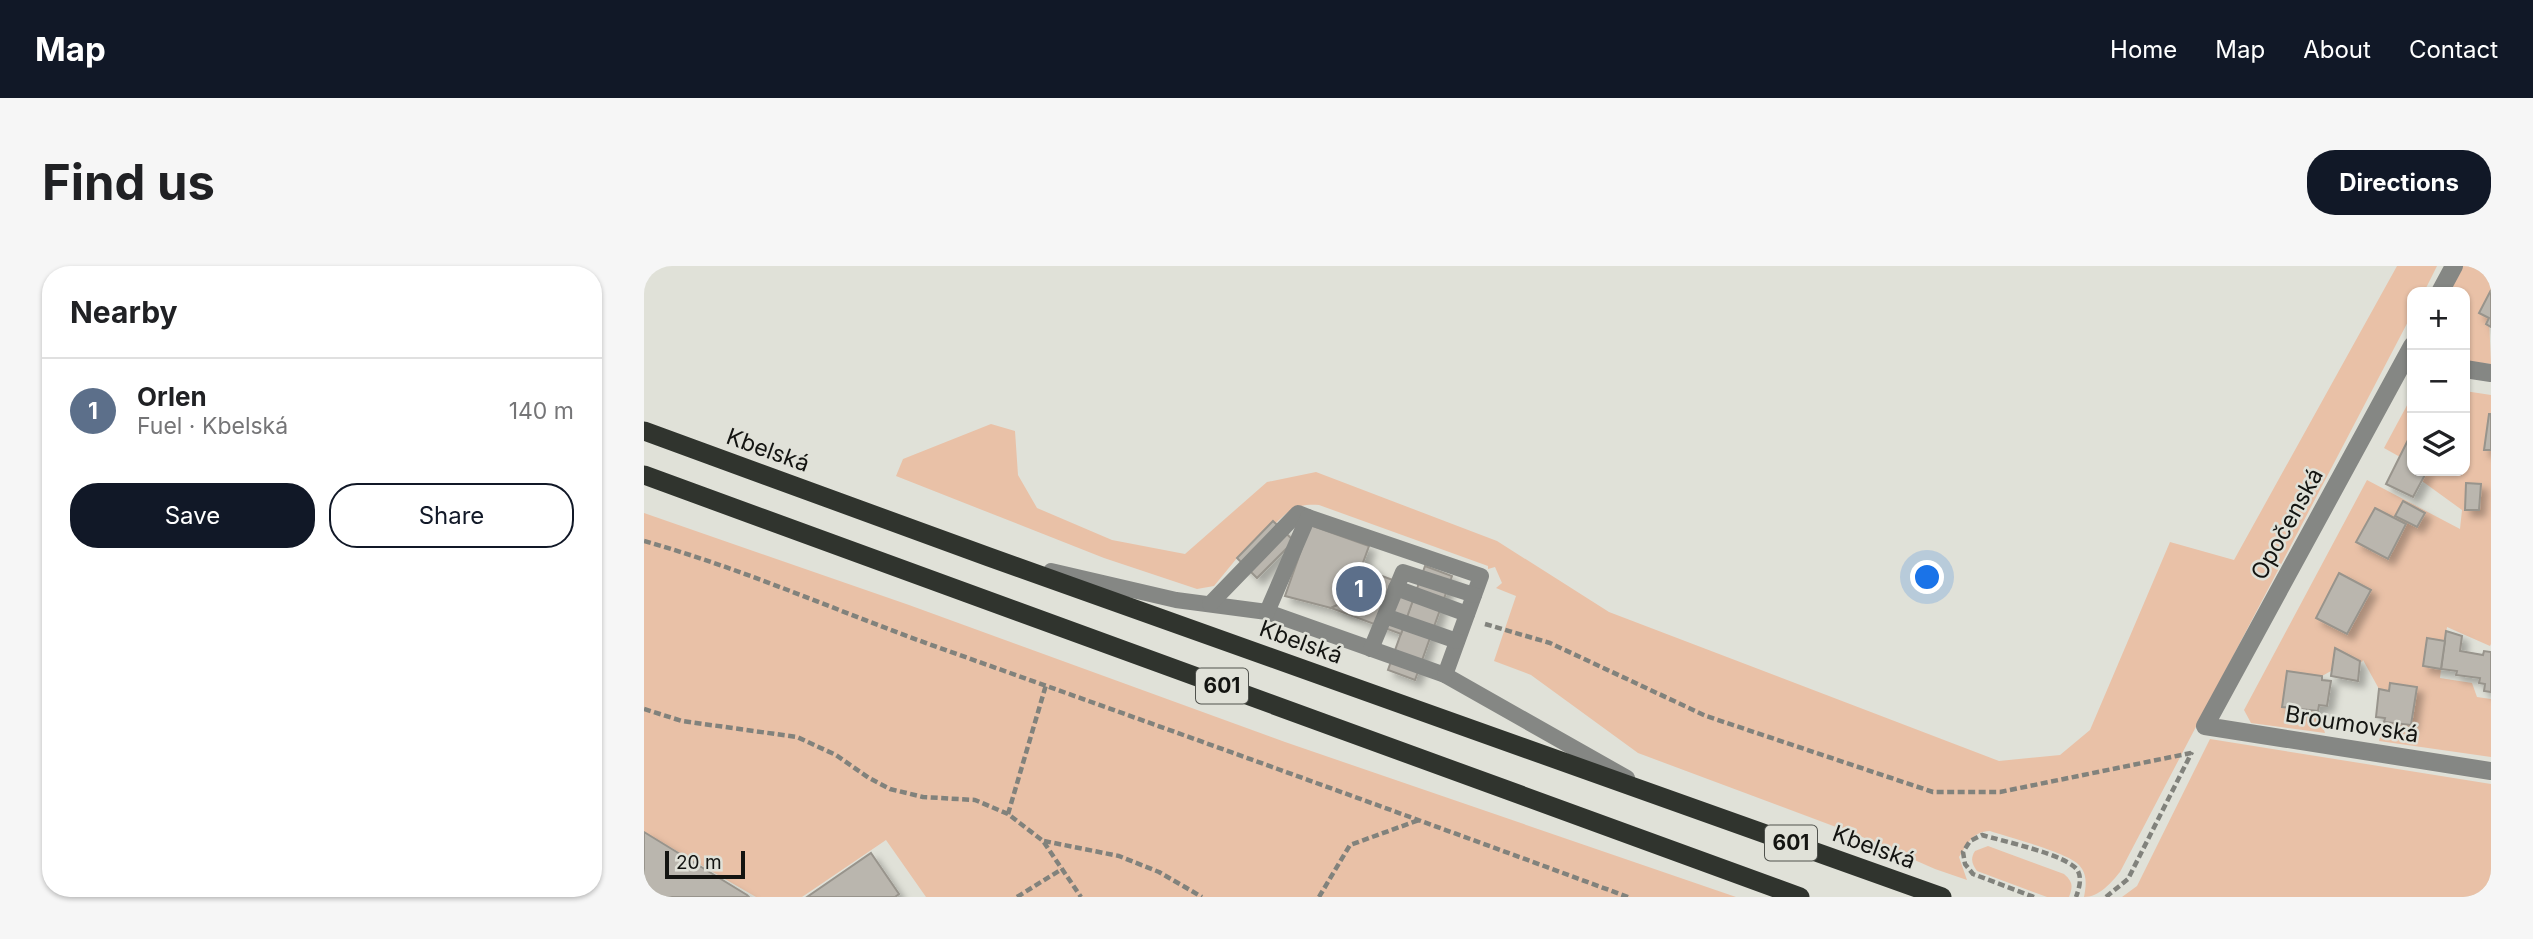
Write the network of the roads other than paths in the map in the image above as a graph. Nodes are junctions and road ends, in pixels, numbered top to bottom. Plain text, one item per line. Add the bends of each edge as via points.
1 (2454, 266) edge
2 (2443, 287) edge
3 (2407, 361) edge
4 (2470, 370) edge
5 (2491, 373) edge
6 (644, 431) edge
7 (644, 475) edge
8 (1308, 517) junction
9 (989, 557) junction
10 (1396, 588) junction
11 (1474, 595) junction
12 (1209, 604) junction
13 (1268, 612) junction
14 (1385, 615) junction
15 (1466, 616) junction
16 (1457, 642) junction
17 (1371, 649) junction
18 (1445, 674) junction
19 (2205, 726) joint
20 (2491, 771) edge
21 (1657, 795) junction
22 (1800, 897) edge
23 (1942, 897) edge

1 - 2 street
3 - 19 street, Opočenská
4 - 5 street
6 - 9 highway, Kbelská / 601
7 - 22 highway, 601
8 - 11 lane via 1481,576
8 - 12 lane via 1298,513
8 - 13 lane
9 - 12 lane
9 - 21 highway, Kbelská / 601
10 - 11 lane via 1403,572
10 - 14 lane
10 - 15 lane
11 - 15 lane
12 - 13 lane
13 - 17 lane
14 - 16 lane
14 - 17 lane
15 - 16 lane
16 - 18 lane
17 - 18 lane
18 - 21 lane
19 - 20 street, Broumovská
21 - 23 highway, Kbelská / 601

